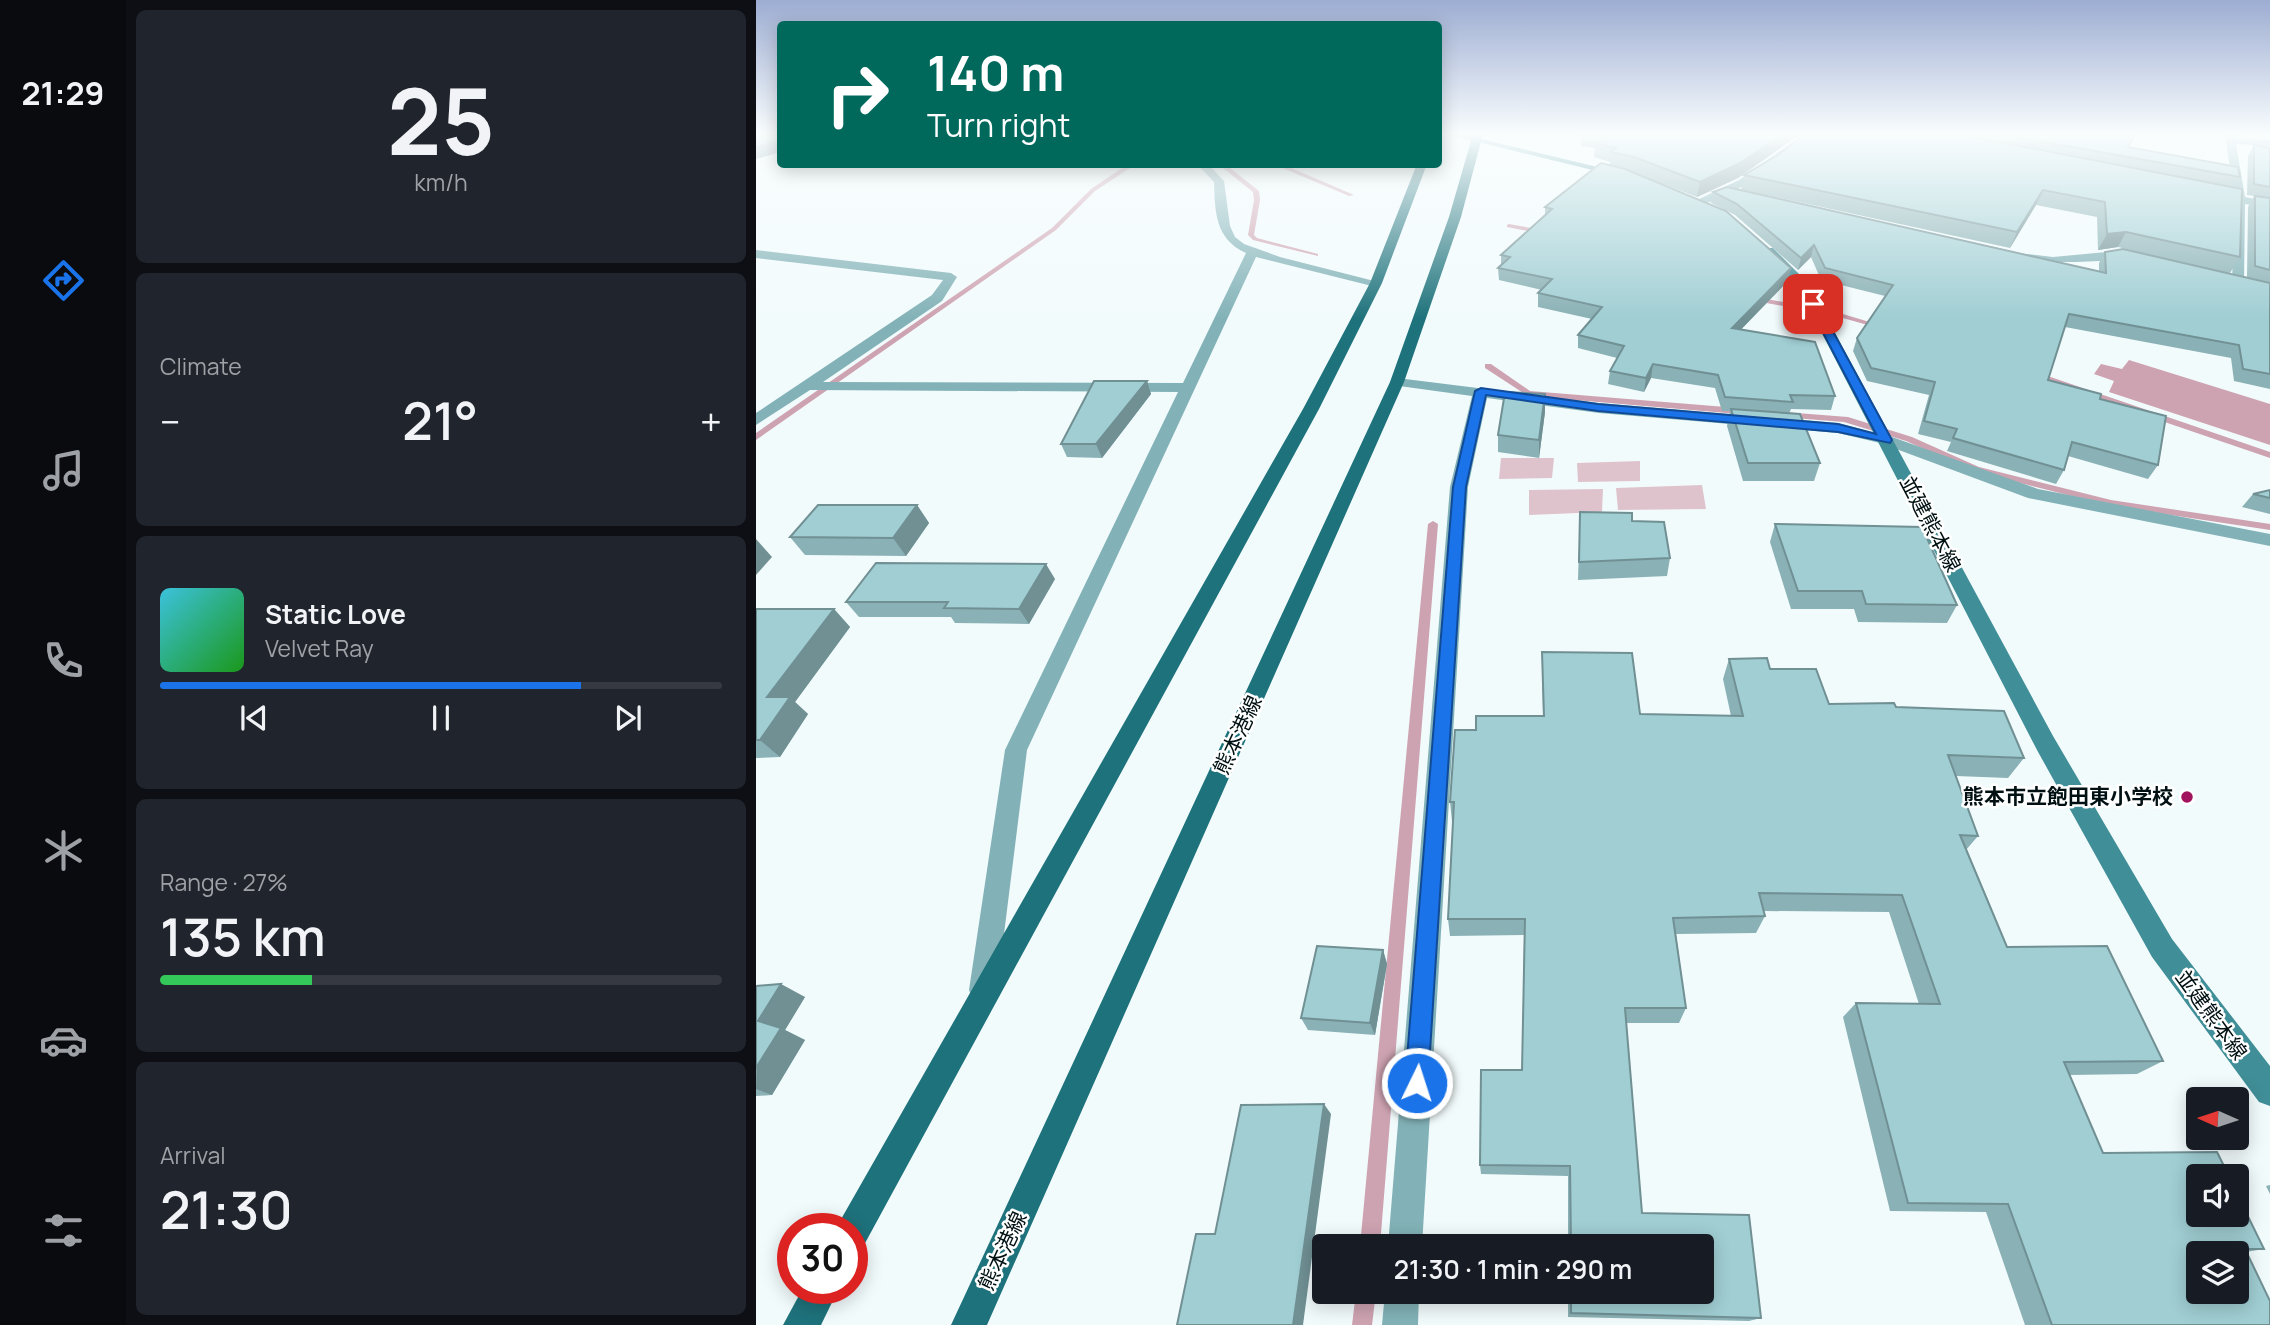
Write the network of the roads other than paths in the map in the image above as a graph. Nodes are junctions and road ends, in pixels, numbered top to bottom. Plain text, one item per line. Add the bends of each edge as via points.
1 (1220, 196) edge
2 (1410, 196) edge
3 (1461, 196) edge
4 (1717, 196) edge
5 (1741, 196) edge
6 (2219, 196) edge
7 (2239, 196) edge
8 (1749, 198) edge
9 (2240, 200) junction
10 (1696, 203) edge
11 (2270, 205) edge
12 (1757, 241) edge
13 (1252, 253) junction
14 (756, 254) edge
15 (2020, 257) edge
16 (2142, 258) edge
17 (2237, 282) edge
18 (1376, 284) junction
19 (1397, 382) junction
20 (809, 386) junction
21 (1186, 388) junction
22 (1481, 391) junction
23 (756, 420) edge
24 (1886, 440) junction
25 (2270, 540) edge
26 (982, 1000) junction
27 (2270, 1091) edge
28 (863, 1213) edge
29 (1406, 1234) edge
30 (813, 1304) edge
31 (1401, 1304) edge
32 (801, 1325) edge
33 (969, 1325) edge
34 (1400, 1325) edge

1 - 13 street via 1231,240
2 - 18 main road
3 - 19 main road, 熊本港線
4 - 10 street
5 - 8 street
6 - 9 street
7 - 9 street
9 - 11 street
9 - 17 street
12 - 24 main road, 並建熊本線 via 1802,283
13 - 18 street
13 - 21 street
14 - 20 street via 951,277 937,298
15 - 16 street via 2064,262 2118,254
18 - 26 main road via 1156,694
19 - 22 street
19 - 33 main road, 熊本港線
20 - 21 street
20 - 23 street
21 - 26 street via 1016,750
22 - 24 street via 1598,408 1838,428
22 - 29 street via 1459,487
24 - 25 street via 2035,494
24 - 27 main road, 並建熊本線 via 2045,743 2162,948
26 - 28 main road
30 - 32 main road
31 - 34 street

